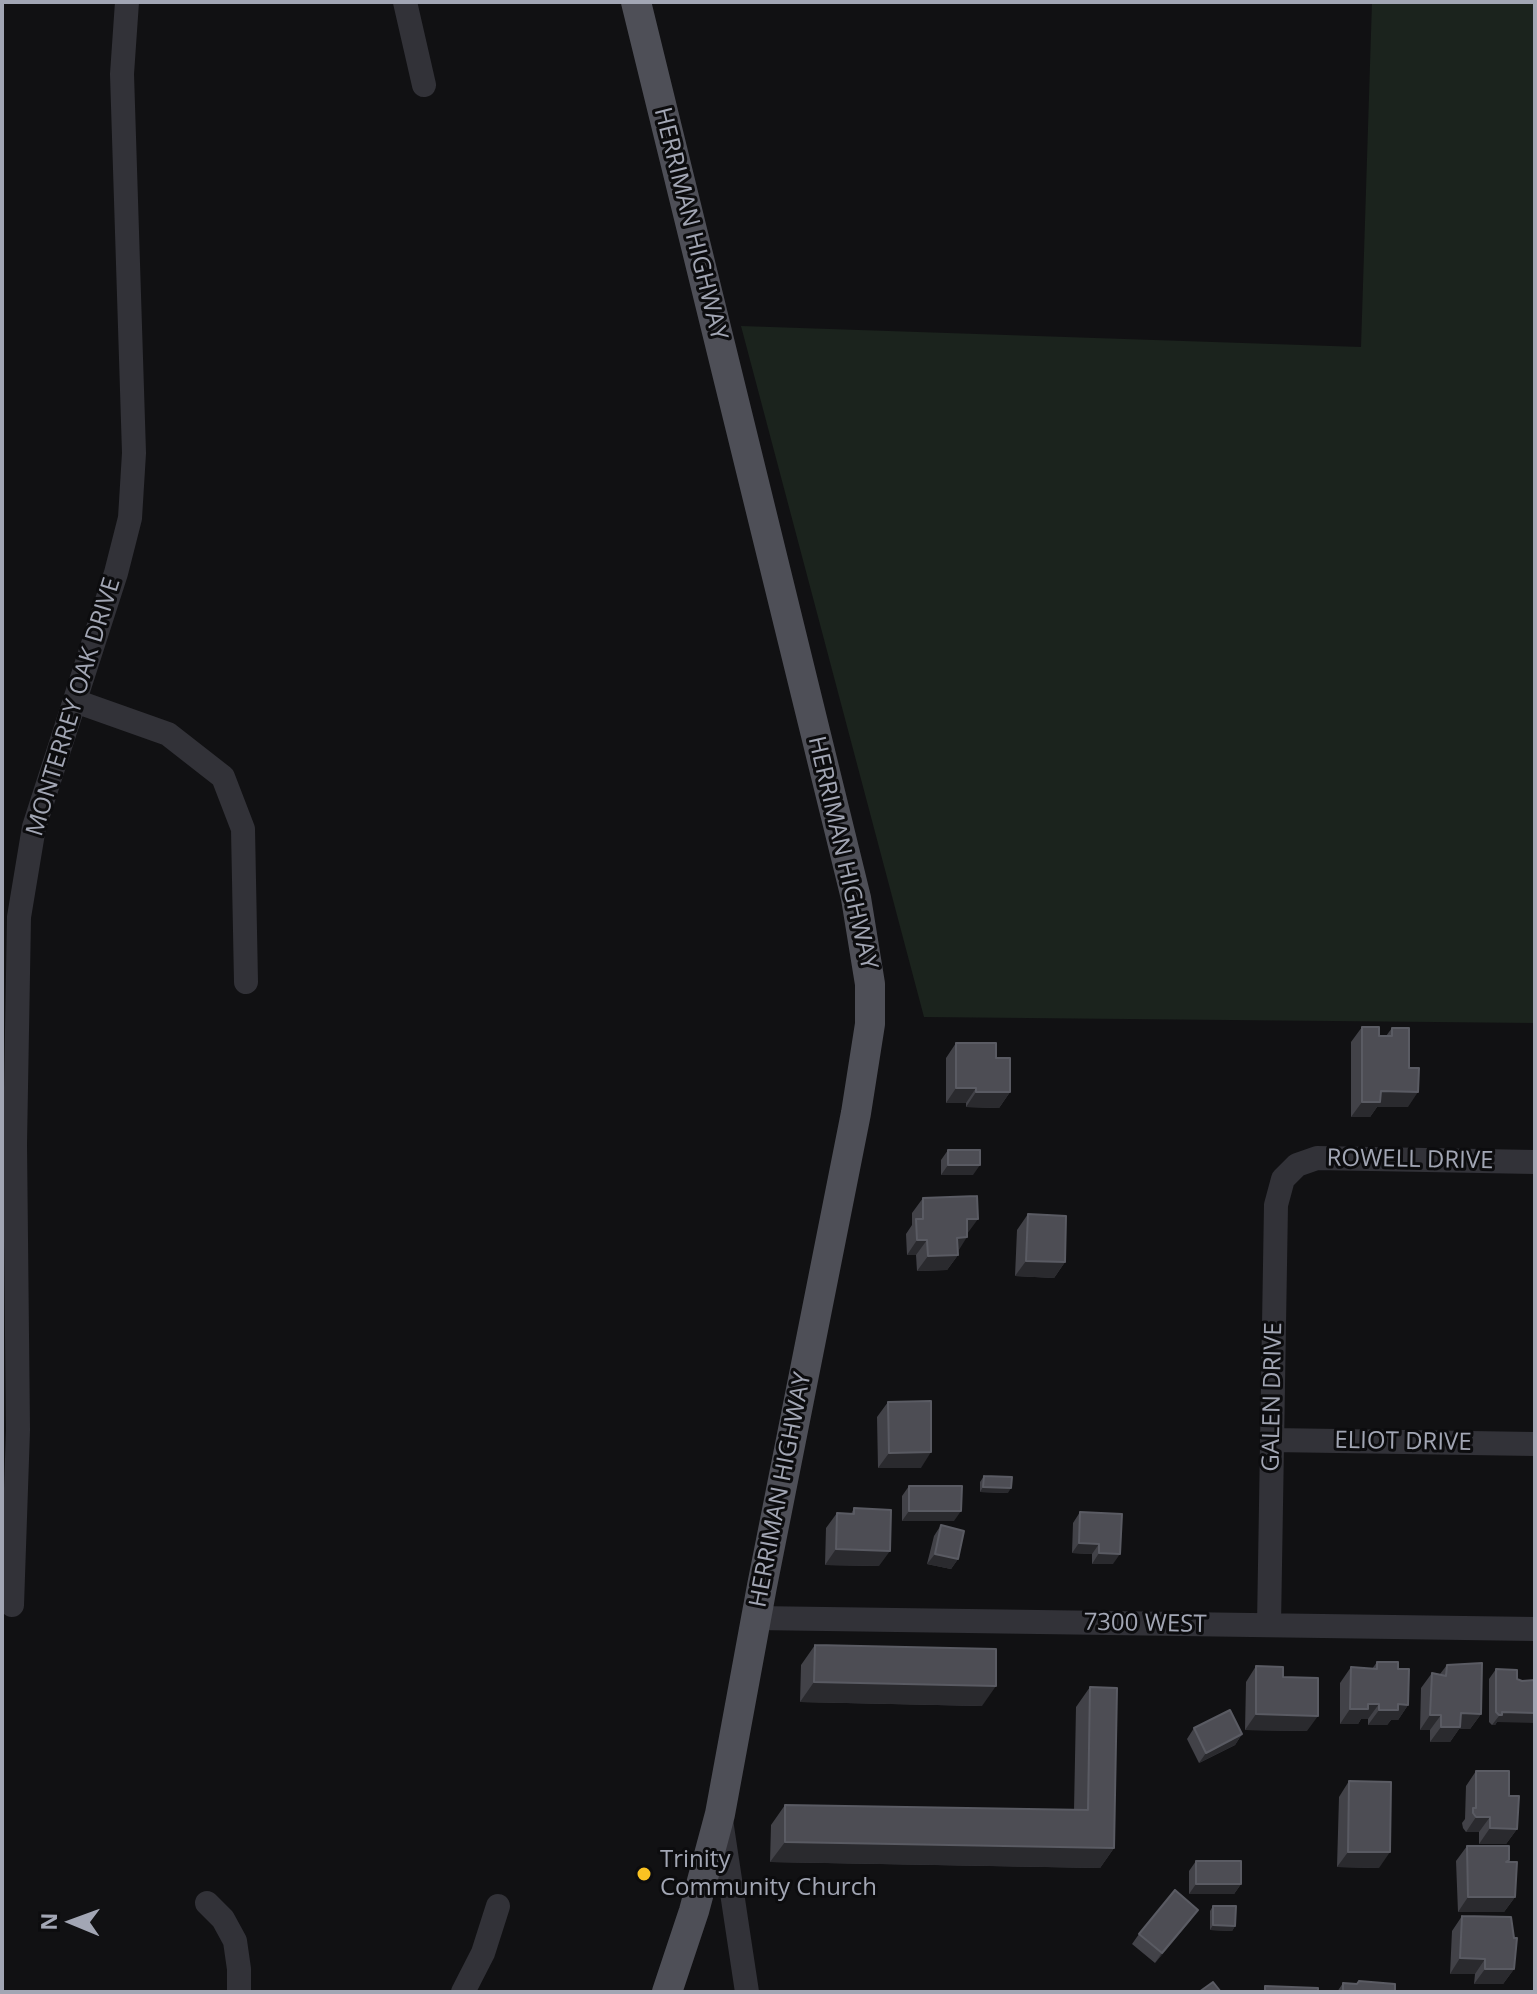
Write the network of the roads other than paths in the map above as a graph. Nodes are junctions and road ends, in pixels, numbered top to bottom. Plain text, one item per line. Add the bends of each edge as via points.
1 (127, 2) edge
2 (405, 2) edge
3 (636, 2) edge
4 (424, 85) dead end
5 (75, 701) junction
6 (246, 982) dead end
7 (1535, 1162) edge
8 (1288, 1172) joint
9 (1272, 1440) junction
10 (1535, 1444) edge
11 (12, 1605) dead end
12 (755, 1618) junction
13 (1269, 1625) junction
14 (1535, 1629) edge
15 (720, 1814) junction
16 (207, 1903) dead end
17 (498, 1906) dead end
18 (239, 1992) edge
19 (463, 1992) edge
20 (667, 1992) edge
21 (747, 1992) edge

1 - 5 street, MONTERREY OAK DRIVE via 122,74 134,453 130,518
2 - 4 street
3 - 12 main road, HERRIMAN HIGHWAY via 856,898 870,984 870,1024 856,1113
5 - 6 street via 168,734 223,777 243,829
5 - 11 street, MONTERREY OAK DRIVE via 34,827 19,917 18,1430
7 - 8 street, ROWELL DRIVE via 1317,1158
8 - 9 street, GALEN DRIVE via 1276,1196
9 - 10 street, ELIOT DRIVE
9 - 13 street, GALEN DRIVE
12 - 13 street, 7300 WEST
12 - 15 main road, HERRIMAN HIGHWAY
13 - 14 street, 7300 WEST
15 - 20 main road, HERRIMAN HIGHWAY
15 - 21 street
16 - 18 street via 235,1941
17 - 19 street

